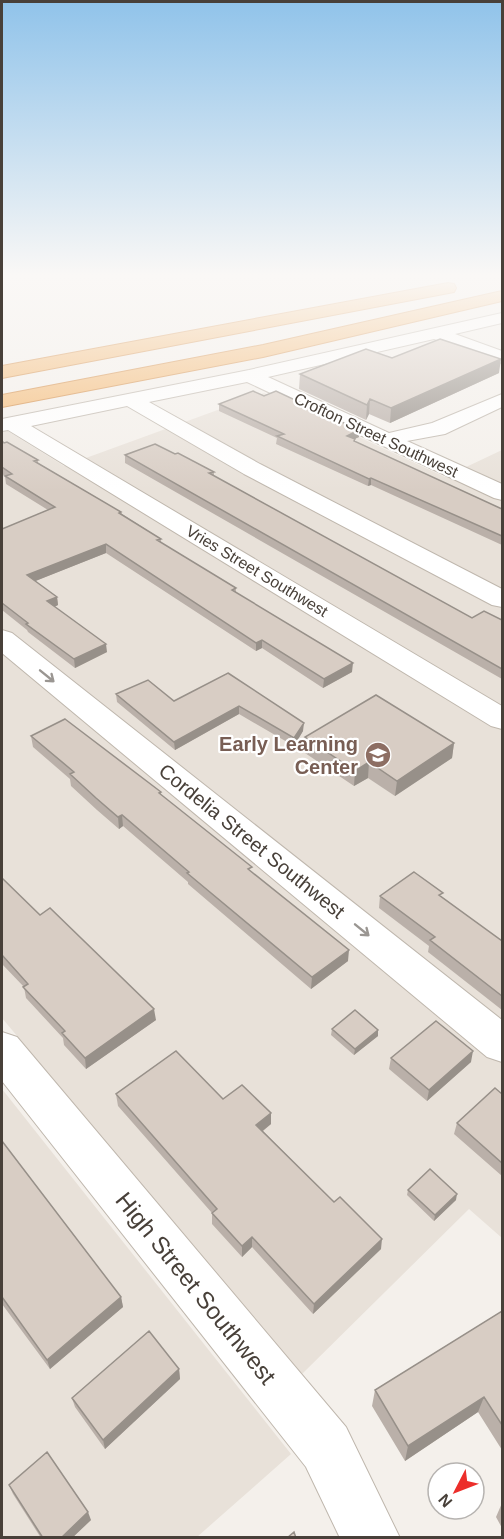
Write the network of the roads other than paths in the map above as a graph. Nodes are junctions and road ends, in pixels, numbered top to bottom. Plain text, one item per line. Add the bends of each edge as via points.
1 (137, 347) edge
2 (205, 347) edge
3 (278, 347) edge
4 (380, 347) edge
5 (473, 347) edge
6 (502, 357) edge
7 (2, 372) edge
8 (249, 376) junction
9 (2, 385) edge
10 (131, 400) junction
11 (502, 400) edge
12 (5, 416) edge
13 (389, 441) junction
14 (502, 493) edge
15 (502, 599) edge
16 (2, 639) edge
17 (502, 719) edge
18 (502, 1044) edge
19 (2, 1050) edge
20 (371, 1538) edge

1 - 7 highway
2 - 9 highway
3 - 12 highway
4 - 8 street
5 - 6 street
8 - 10 street
8 - 13 street, Crofton Street Southwest
10 - 12 street
10 - 15 street via 252,469
11 - 13 street via 437,429
12 - 17 street, Vries Street Southwest
13 - 14 street, Crofton Street Southwest
16 -> 18 street, Cordelia Street Southwest
19 - 20 street, High Street Southwest via 326,1447

